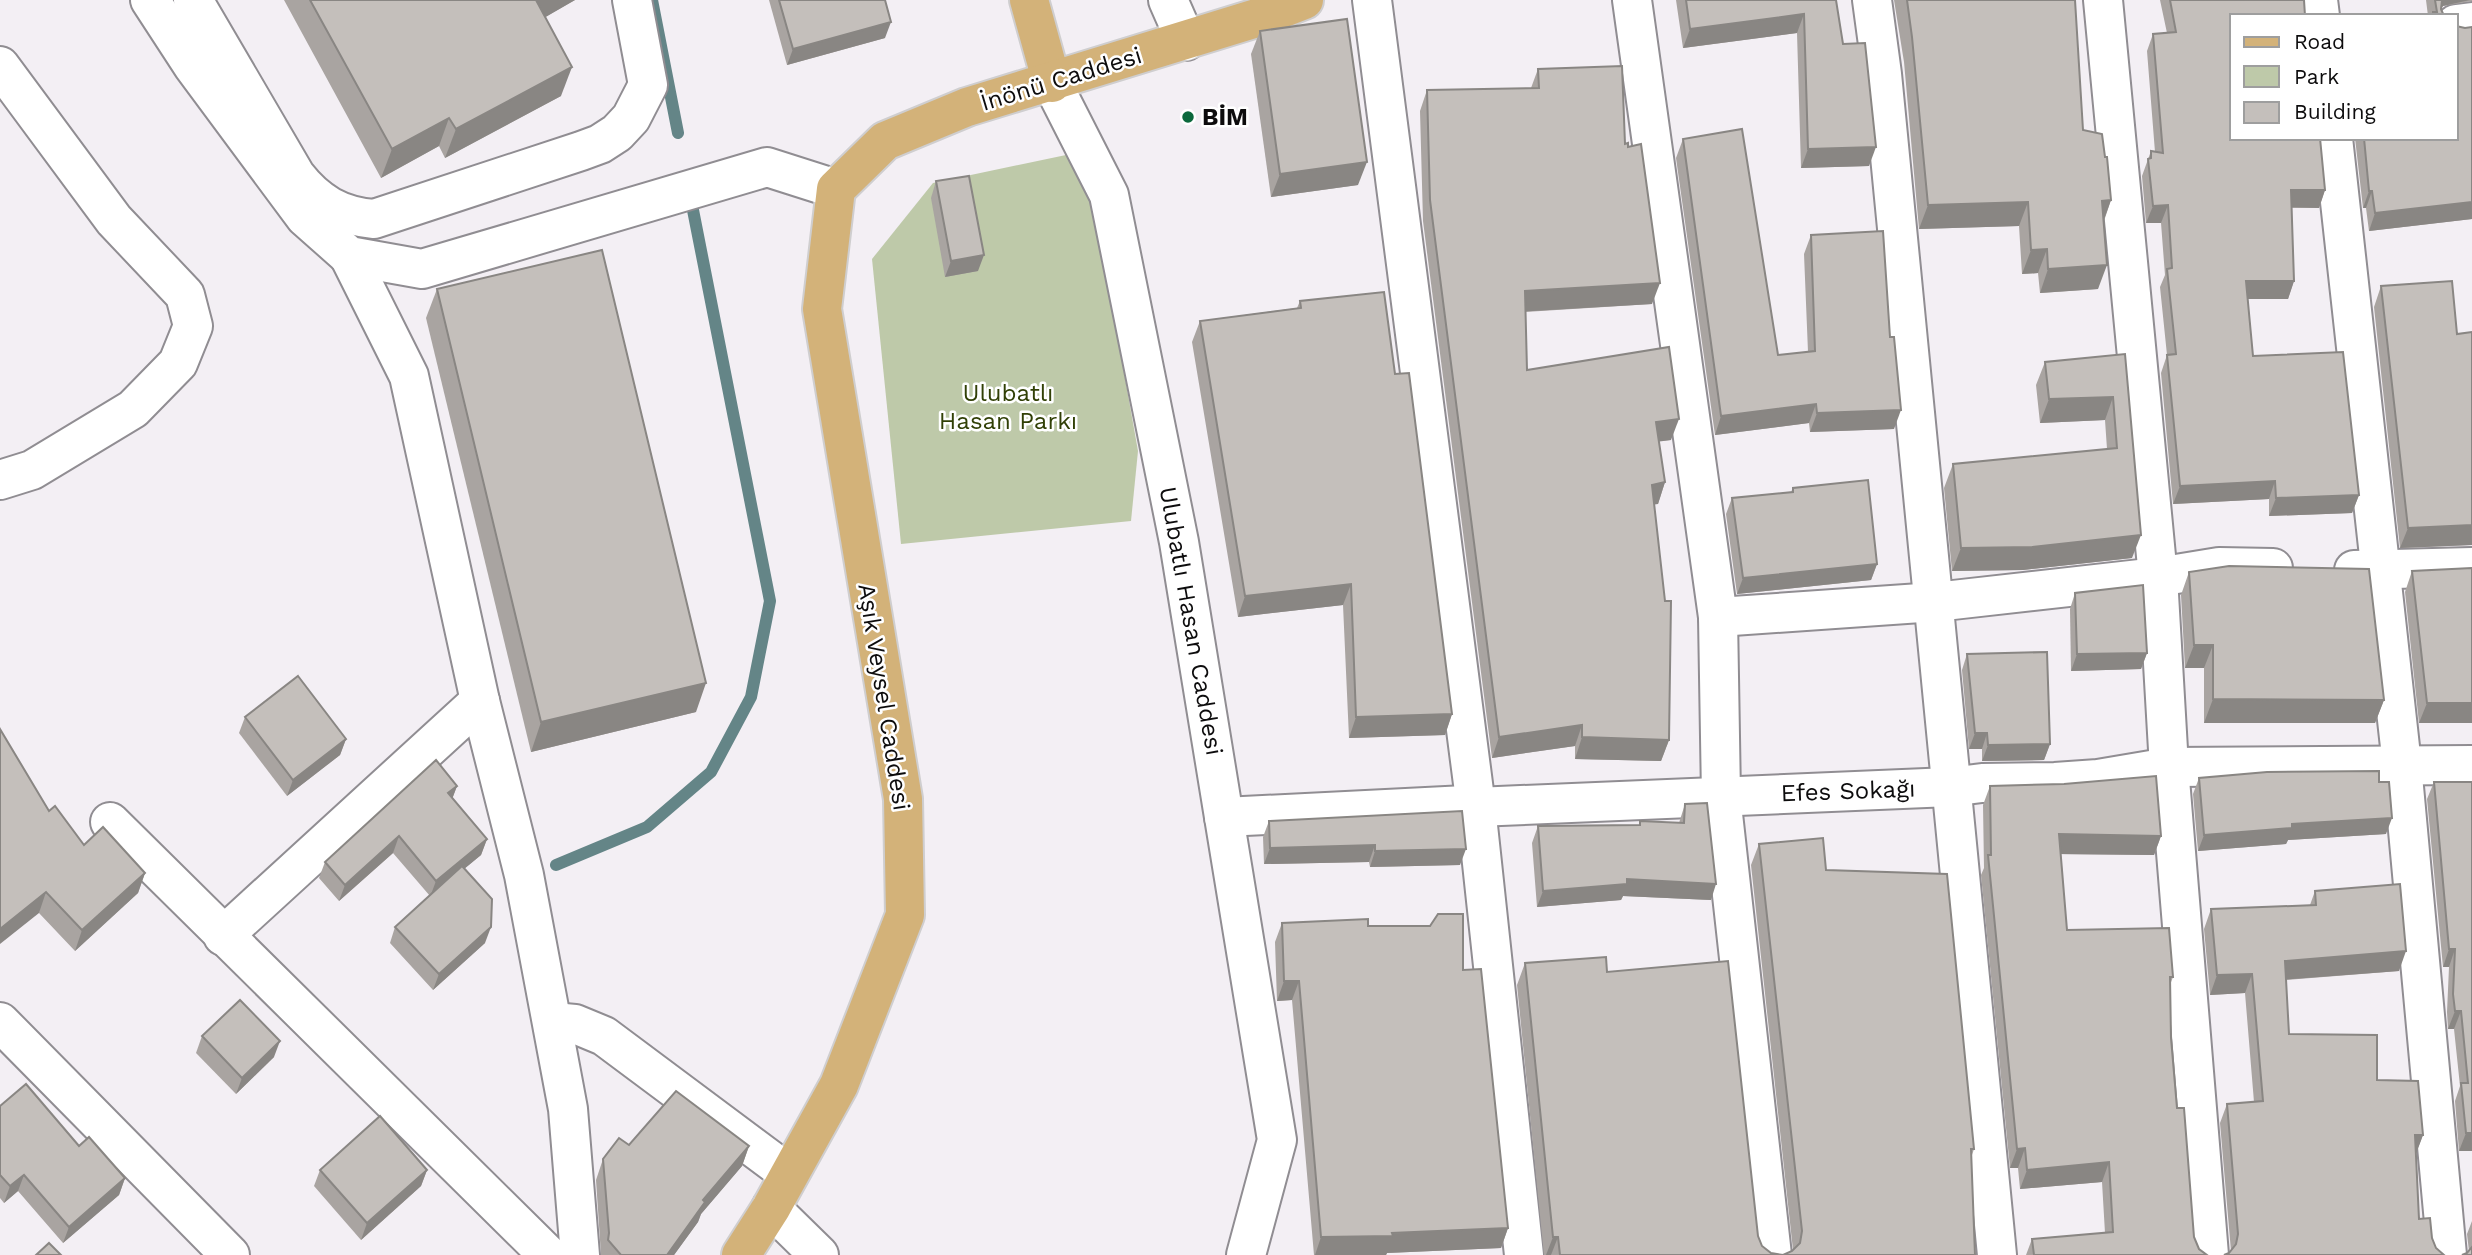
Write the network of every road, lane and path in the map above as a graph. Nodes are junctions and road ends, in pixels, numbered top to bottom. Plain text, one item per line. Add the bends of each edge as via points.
1 (150, 0) edge
2 (193, 0) edge
3 (632, 0) edge
4 (1029, 0) edge
5 (1168, 0) edge
6 (1304, 0) edge
7 (1372, 0) edge
8 (1632, 0) edge
9 (1872, 0) edge
10 (2103, 0) edge
11 (1186, 41) junction
12 (0, 66) edge
13 (1052, 83) junction
14 (2333, 140) edge
15 (836, 189) junction
16 (349, 256) junction
17 (0, 480) edge
18 (2472, 567) edge
19 (2380, 571) junction
20 (2158, 577) junction
21 (1934, 602) junction
22 (1718, 617) junction
23 (480, 701) junction
24 (2402, 765) junction
25 (2472, 765) edge
26 (2169, 767) junction
27 (1950, 787) junction
28 (1721, 796) junction
29 (1476, 807) junction
30 (1224, 817) junction
31 (110, 822) dead end
32 (222, 936) junction
33 (0, 1022) edge
34 (553, 1022) junction
35 (789, 1174) junction
36 (771, 1208) junction
37 (230, 1255) edge
38 (548, 1255) edge
39 (580, 1255) edge
40 (741, 1255) edge
41 (819, 1255) edge
42 (1246, 1255) edge
43 (1524, 1255) edge
44 (1772, 1255) edge
45 (1997, 1255) edge
46 (2209, 1255) edge
47 (2447, 1255) edge

1 - 16 street via 305,217
2 - 3 street via 307,190 336,212 374,219 581,151 617,132 631,118 649,85
4 - 13 main road, Ulubatlı Hasan Caddesi
5 - 11 street
6 - 11 main road, İnönü Caddesi
7 - 29 street
8 - 22 street
9 - 21 street
10 - 20 street
11 - 13 main road, İnönü Caddesi
12 - 17 street via 114,220 186,295 193,326 178,363 133,409 32,470
13 - 15 main road, İnönü Caddesi via 967,107 885,141
13 - 30 street, Ulubatlı Hasan Caddesi via 1110,195 1179,542
14 - 19 street
15 - 16 street via 767,166 422,269
15 - 35 main road, Aşık Veysel Caddesi via 822,309 903,799 905,915 839,1085
16 - 23 street via 409,376
18 - 19 street
19 - 20 street via 2219,567
19 - 24 street
20 - 21 street
20 - 26 street
21 - 22 street
21 - 27 street
22 - 28 street
23 - 32 street
23 - 34 street via 524,875
24 - 25 street, Efes Sokağı
24 - 26 street, Efes Sokağı
24 - 47 street
26 - 27 street, Efes Sokağı via 2098,779
26 - 46 street
27 - 28 street, Efes Sokağı
27 - 45 street
28 - 29 street, Efes Sokağı
28 - 44 street
29 - 30 street, Efes Sokağı
29 - 43 street
30 - 42 street, Ulubatlı Hasan Caddesi via 1277,1140
31 - 32 street
32 - 38 street
33 - 37 street
34 - 35 street via 590,1028 604,1036
34 - 39 street via 568,1109
35 - 36 main road, Aşık Veysel Caddesi
36 - 40 main road, Aşık Veysel Caddesi
36 - 41 street

